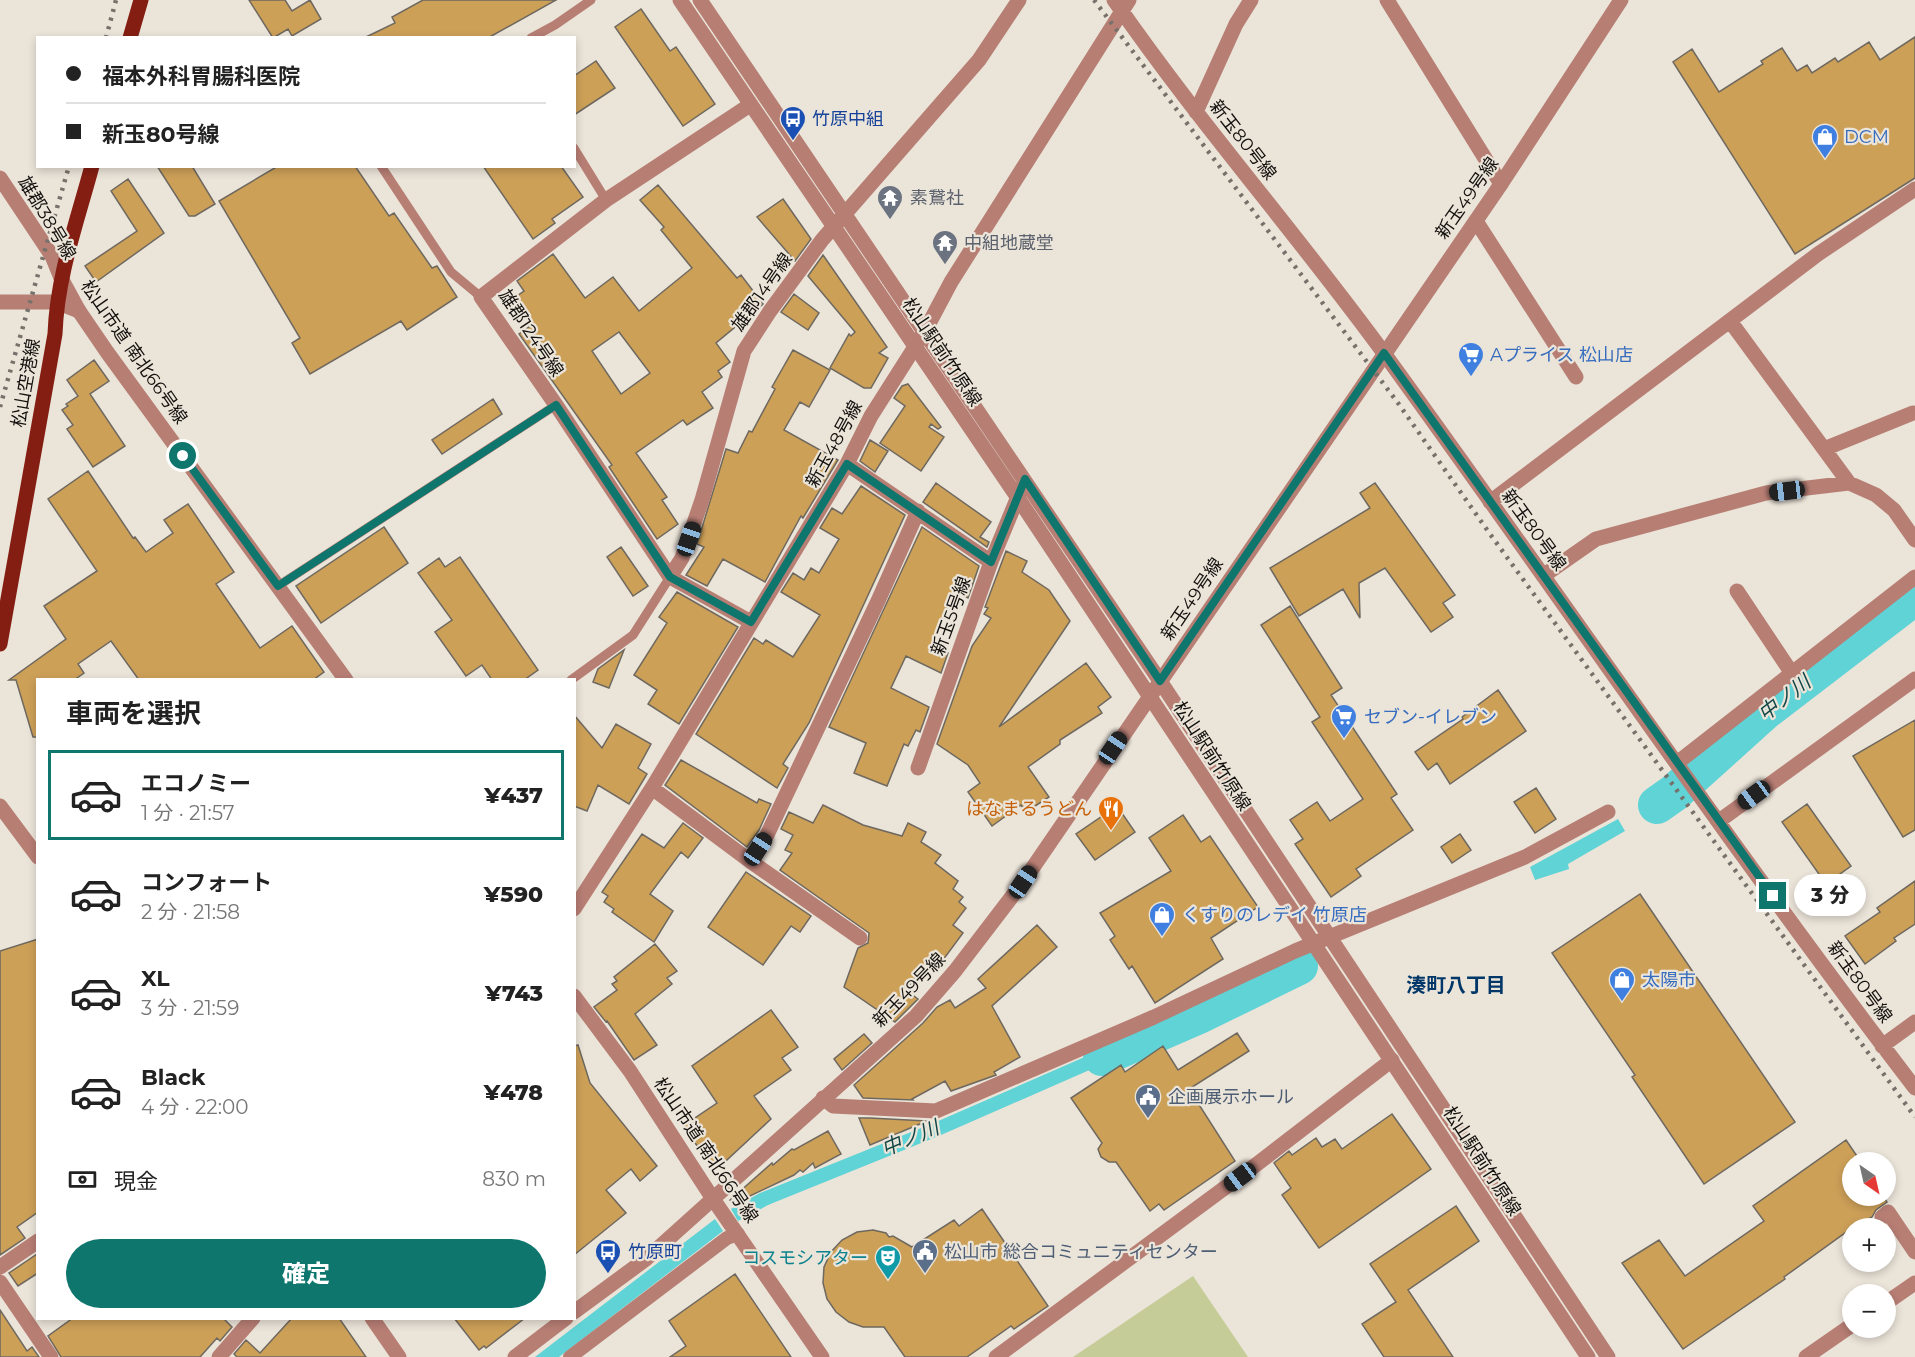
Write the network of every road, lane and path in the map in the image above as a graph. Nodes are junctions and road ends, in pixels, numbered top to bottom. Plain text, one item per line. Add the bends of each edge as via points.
1 (141, 0) edge
2 (591, 0) edge
3 (680, 0) edge
4 (700, 0) edge
5 (1019, 0) edge
6 (1251, 0) edge
7 (1387, 0) edge
8 (1621, 0) edge
9 (1121, 4) edge
10 (131, 36) edge
11 (535, 36) edge
12 (764, 95) junction
13 (750, 105) junction
14 (1196, 112) junction
15 (576, 151) edge
16 (91, 168) edge
17 (382, 168) edge
18 (0, 178) edge
19 (1501, 184) junction
20 (1915, 189) edge
21 (606, 200) junction
22 (845, 216) junction
23 (1476, 220) junction
24 (833, 229) junction
25 (61, 278) junction
26 (481, 297) junction
27 (0, 302) edge
28 (56, 302) junction
29 (79, 311) junction
30 (1730, 321) junction
31 (926, 331) junction
32 (915, 346) junction
33 (1384, 353) junction
34 (1576, 377) dead end
35 (556, 405) junction
36 (1913, 413) dead end
37 (1824, 449) junction
38 (847, 464) junction
39 (1025, 479) junction
40 (1849, 483) junction
41 (1017, 498) junction
42 (1490, 502) junction
43 (918, 512) junction
44 (1915, 540) edge
45 (991, 562) junction
46 (1543, 576) junction
47 (670, 577) junction
48 (1915, 577) edge
49 (278, 586) junction
50 (1737, 591) dead end
51 (751, 622) junction
52 (0, 644) edge
53 (1791, 672) junction
54 (345, 678) edge
55 (574, 678) edge
56 (1915, 680) edge
57 (1160, 681) junction
58 (1149, 696) junction
59 (918, 768) dead end
60 (1681, 768) junction
61 (652, 788) junction
62 (0, 806) edge
63 (1608, 812) dead end
64 (1719, 821) junction
65 (36, 854) edge
66 (750, 861) junction
67 (576, 906) edge
68 (1329, 937) junction
69 (860, 938) dead end
70 (1313, 944) junction
71 (576, 999) edge
72 (1915, 1022) edge
73 (1882, 1046) junction
74 (1405, 1049) junction
75 (1392, 1060) junction
76 (1915, 1088) edge
77 (824, 1098) junction
78 (713, 1199) junction
79 (1885, 1213) dead end
80 (731, 1224) junction
81 (36, 1242) edge
82 (1915, 1252) edge
83 (0, 1267) edge
84 (0, 1282) edge
85 (1915, 1283) edge
86 (1896, 1296) edge
87 (576, 1311) edge
88 (252, 1320) edge
89 (373, 1320) edge
90 (563, 1320) edge
91 (1842, 1332) edge
92 (51, 1357) edge
93 (219, 1357) edge
94 (399, 1357) edge
95 (515, 1357) edge
96 (570, 1357) edge
97 (822, 1357) edge
98 (996, 1357) edge
99 (1588, 1357) edge
100 (1608, 1357) edge
101 (1806, 1357) edge

1 - 10 main road
2 - 11 lane
3 - 13 street, 松山駅前竹原線
4 - 12 street, 松山駅前竹原線
5 - 22 street, 雄郡14号線 via 979,60
6 - 14 street
7 - 19 street
8 - 19 street, 新玉49号線
9 - 14 street, 新玉80号線
9 - 31 street, 新玉48号線 via 951,282
12 - 13 street, 雄郡124号線
12 - 22 street, 松山駅前竹原線
13 - 21 street, 雄郡124号線
13 - 24 street, 松山駅前竹原線
14 - 33 street, 新玉80号線
15 - 21 lane
16 - 25 main road, 松山空港線
17 - 26 lane via 451,272
18 - 25 street, 雄郡38号線 via 52,256
19 - 23 street, 新玉49号線
20 - 30 street via 1818,254
21 - 26 street, 雄郡124号線
22 - 24 street, 雄郡14号線
22 - 31 street, 松山駅前竹原線
23 - 33 street, 新玉49号線
23 - 34 street
24 - 32 street, 松山駅前竹原線
24 - 47 street, 雄郡14号線 via 744,351 699,510 682,558
25 - 28 main road, 松山空港線
25 - 29 street, 松山市道 南北66号線
26 - 35 street, 雄郡124号線
27 - 28 street
28 - 29 street
28 - 52 main road, 松山空港線 via 55,334
29 - 49 street, 松山市道 南北66号線
30 - 37 street
30 - 42 street
31 - 32 street, 新玉48号線
31 - 39 street, 松山駅前竹原線
32 - 38 street, 新玉48号線 via 871,416
32 - 41 street, 松山駅前竹原線
33 - 42 street, 新玉80号線
33 - 57 street, 新玉49号線
35 - 47 street, 雄郡124号線
35 - 49 lane
36 - 37 street
37 - 40 street
38 - 43 street
38 - 51 street, 新玉48号線
39 - 41 street, 新玉5号線
39 - 57 street, 松山駅前竹原線
40 - 44 street via 1876,495 1894,510
40 - 46 street via 1766,493 1596,539
41 - 45 street, 新玉5号線
41 - 58 street, 松山駅前竹原線
42 - 46 street, 新玉80号線
43 - 45 street
43 - 66 street via 766,837
45 - 59 street, 新玉5号線
46 - 60 street, 新玉80号線
47 - 51 street
47 - 55 lane via 633,635
48 - 53 street
49 - 54 street, 松山市道 南北66号線
50 - 53 street
51 - 61 street, 新玉48号線
53 - 60 street via 1705,743
56 - 64 street
57 - 58 street, 新玉49号線
57 - 68 street, 松山駅前竹原線
58 - 70 street, 松山駅前竹原線
58 - 77 street, 新玉49号線 via 1023,882 956,972 916,1016
60 - 64 street, 新玉80号線
61 - 66 street
61 - 67 street, 新玉48号線
62 - 65 street
63 - 68 street via 1526,857
64 - 73 street, 新玉80号線
66 - 69 street
68 - 70 street
68 - 74 street, 松山駅前竹原線
70 - 75 street, 松山駅前竹原線
70 - 77 street via 936,1111 833,1106
71 - 78 street, 松山市道 南北66号線 via 630,1071
72 - 73 street
73 - 76 street, 新玉80号線
74 - 75 street
74 - 100 street, 松山駅前竹原線
75 - 98 street
75 - 99 street, 松山駅前竹原線
77 - 78 street, 新玉49号線
78 - 80 street, 松山市道 南北66号線
78 - 87 street, 新玉49号線 via 645,1259
79 - 82 street
80 - 96 street via 727,1238
80 - 97 street, 松山市道 南北66号線
81 - 83 street
84 - 92 street
85 - 86 street
88 - 93 street
89 - 94 street
90 - 95 street
91 - 101 street

